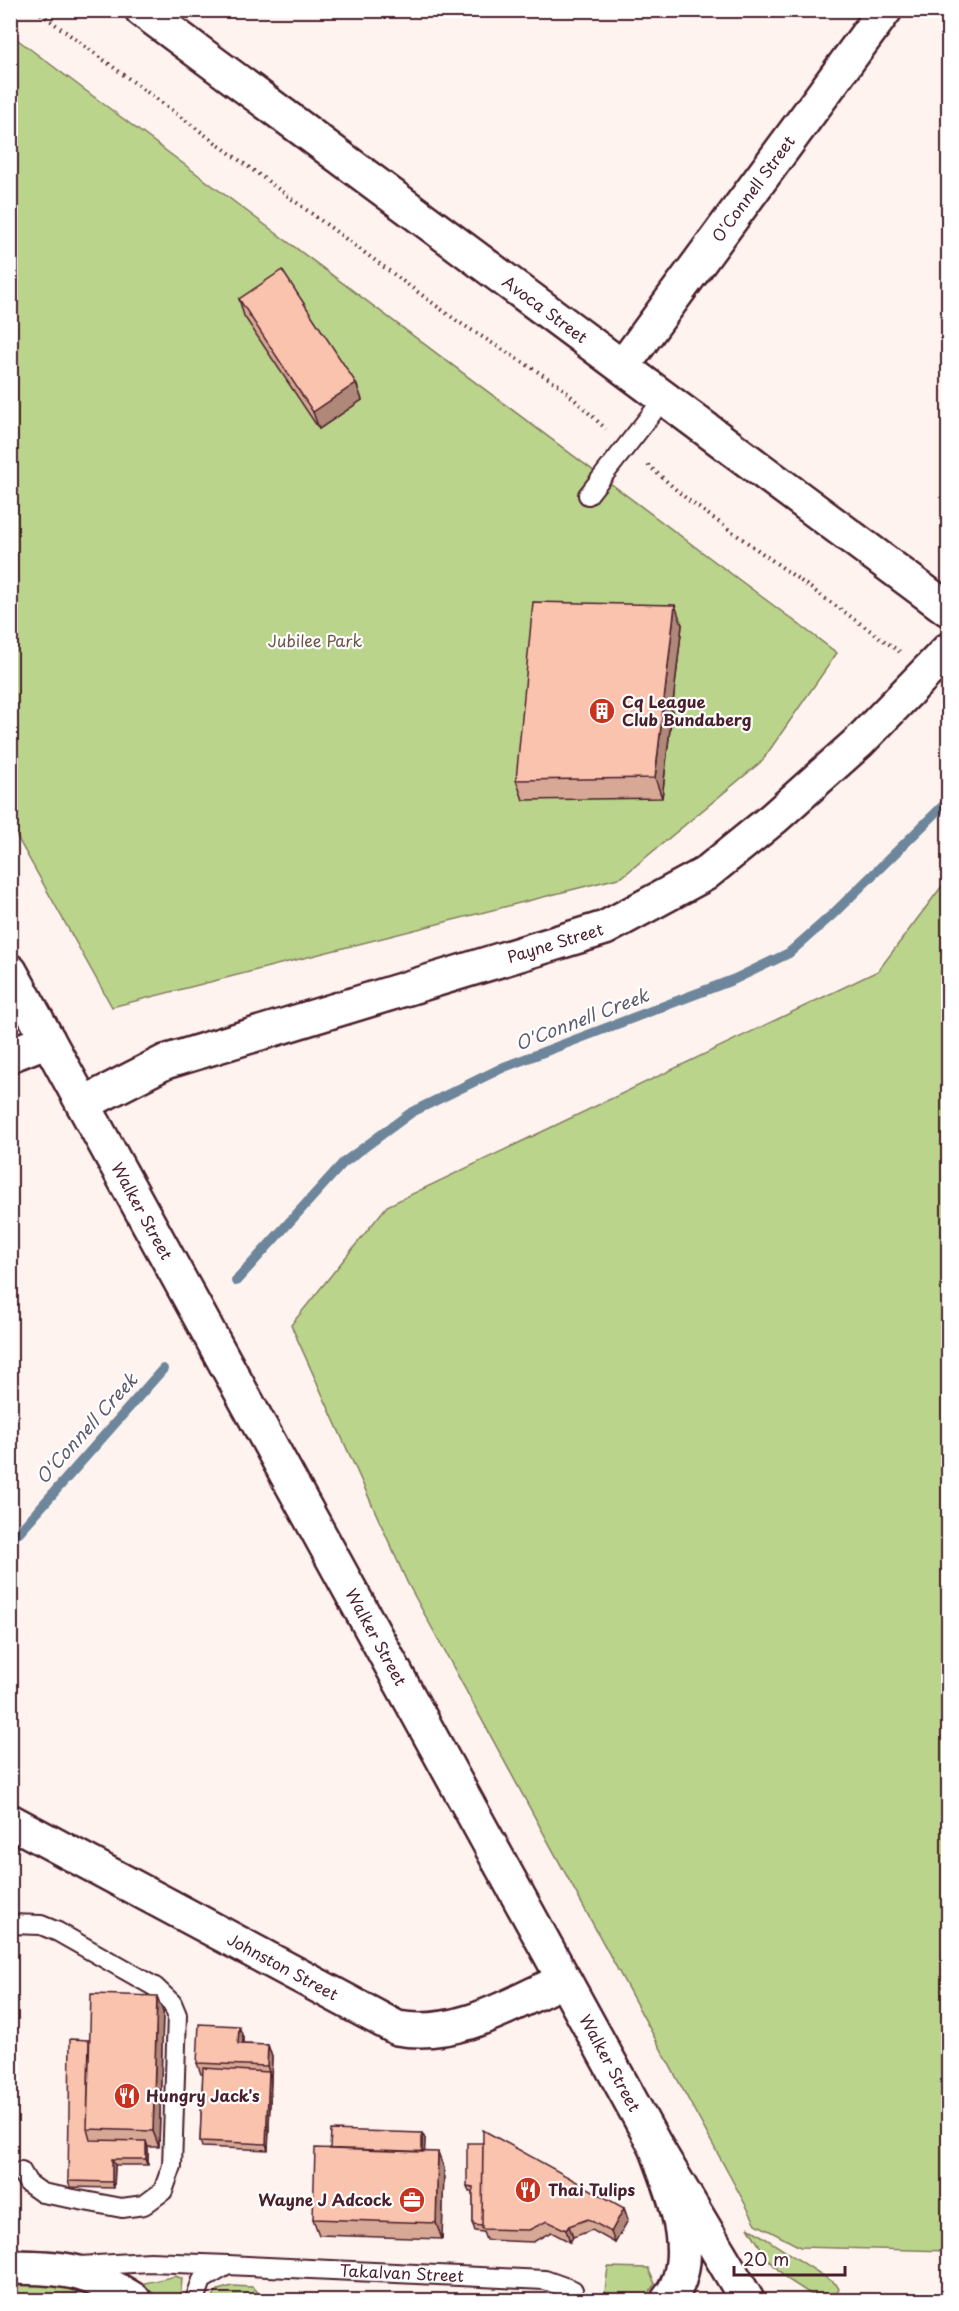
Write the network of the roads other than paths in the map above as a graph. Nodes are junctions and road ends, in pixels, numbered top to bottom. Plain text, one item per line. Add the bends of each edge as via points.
1 (142, 10) edge
2 (885, 10) edge
3 (623, 366) junction
4 (665, 397) junction
5 (588, 495) dead end
6 (948, 609) edge
7 (938, 661) edge
8 (10, 971) edge
9 (48, 1040) junction
10 (10, 1055) edge
11 (83, 1104) junction
12 (10, 1821) edge
13 (10, 1924) edge
14 (564, 1980) junction
15 (656, 2147) junction
16 (21, 2171) dead end
17 (228, 2265) junction
18 (10, 2266) edge
19 (59, 2267) junction
20 (573, 2290) dead end
21 (135, 2301) edge
22 (195, 2301) edge
23 (668, 2301) edge
24 (747, 2301) edge

1 - 3 main road, Avoca Street
2 - 3 main road, O'Connell Street
3 - 4 main road, Avoca Street
4 - 5 lane
4 - 6 main road, Avoca Street
7 - 11 main road, Payne Street via 859,742 705,874 605,928 165,1062
8 - 9 main road, Walker Street
9 - 10 main road
9 - 11 main road, Walker Street
11 - 14 main road, Walker Street
12 - 14 main road, Johnston Street via 397,2028 415,2031 460,2026
13 - 16 lane via 41,1925 58,1932 155,1987 172,2003 177,2015 172,2166 170,2178 159,2195 144,2205 122,2208 42,2193 28,2183
14 - 15 main road, Walker Street
15 - 23 main road via 675,2198 683,2259 679,2280
15 - 24 main road, Walker Street
17 - 19 lane, Takalvan Street via 150,2262
17 - 20 lane, Takalvan Street via 545,2280
17 - 22 lane via 202,2280
18 - 19 main road, Takalvan Street
19 - 21 main road via 93,2276

